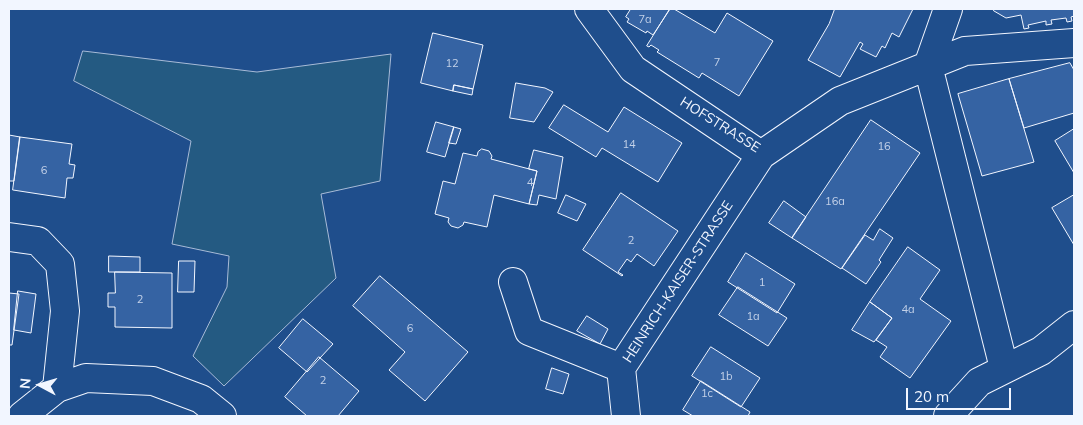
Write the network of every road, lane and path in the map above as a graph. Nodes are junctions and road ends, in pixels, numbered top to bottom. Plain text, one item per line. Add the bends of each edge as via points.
1 (589, 9) edge
2 (948, 9) edge
3 (1074, 43) edge
4 (928, 66) junction
5 (761, 155) junction
6 (9, 237) edge
7 (513, 282) dead end
8 (1074, 325) edge
9 (621, 368) junction
10 (1004, 368) junction
11 (57, 388) junction
12 (22, 416) edge
13 (222, 416) edge
14 (626, 416) edge
15 (948, 416) edge

1 - 5 street, HOFSTRASSE via 633,69
2 - 4 street
3 - 4 street, HOFSTRASSE via 965,51
4 - 5 street, HOFSTRASSE via 840,101
4 - 10 street
5 - 9 street, HEINRICH-KAISER-STRASSE
6 - 11 street via 38,240 60,264 65,311
7 - 9 street via 529,330
8 - 10 street via 1041,351
9 - 14 street, HEINRICH-KAISER-STRASSE
10 - 15 street via 980,382
11 - 12 street
11 - 13 street via 86,378 153,381 201,399

